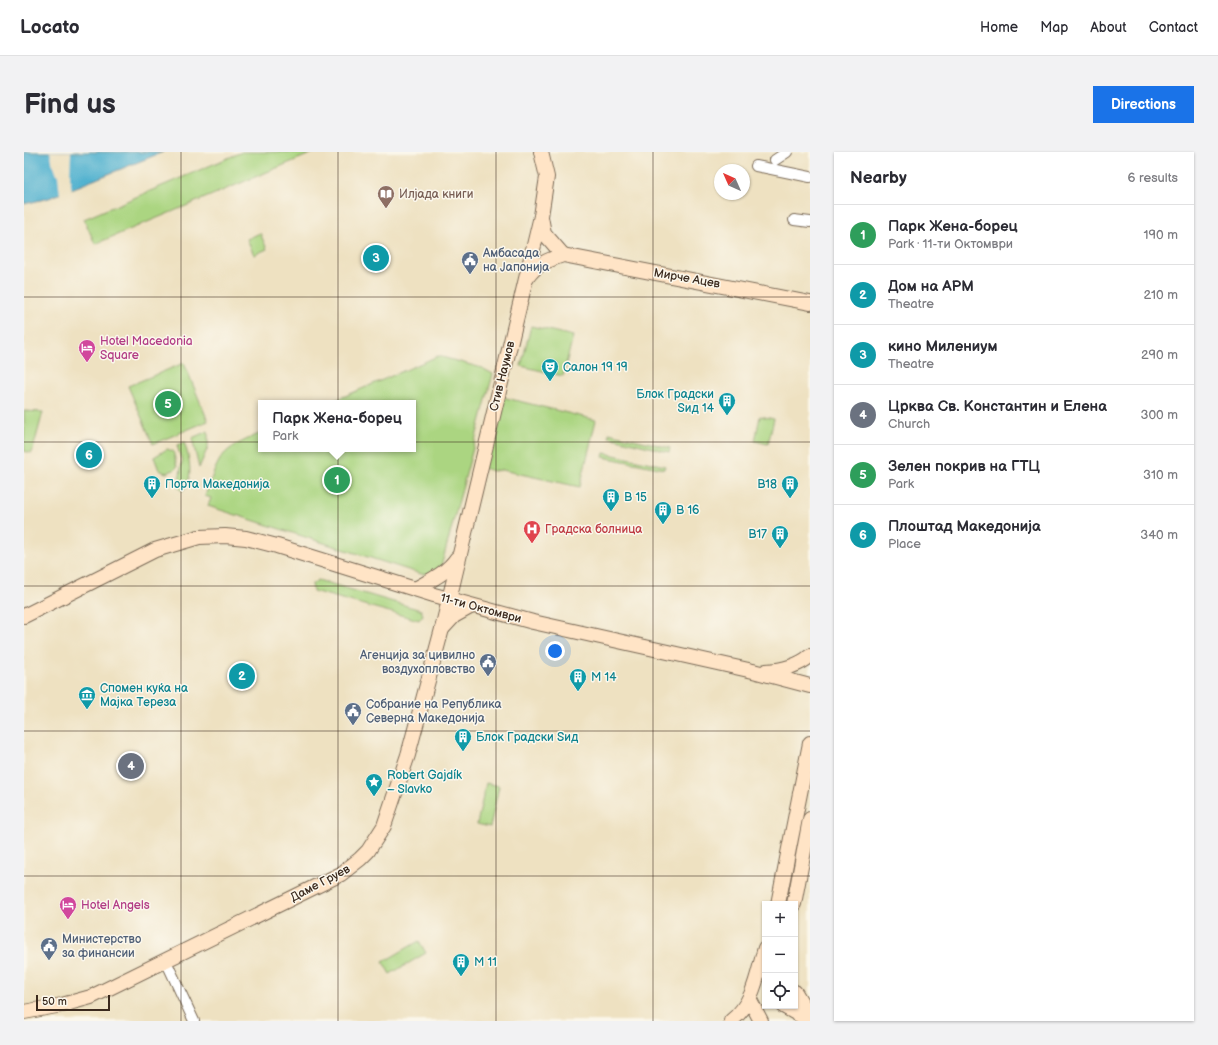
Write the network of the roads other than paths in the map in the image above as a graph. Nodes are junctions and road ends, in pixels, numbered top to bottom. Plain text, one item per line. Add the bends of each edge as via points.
1 (541, 152) edge
2 (787, 152) edge
3 (775, 160) dead end
4 (756, 166) dead end
5 (810, 176) edge
6 (541, 216) junction
7 (794, 220) dead end
8 (810, 222) edge
9 (563, 255) junction
10 (526, 279) junction
11 (810, 303) edge
12 (459, 556) junction
13 (415, 589) junction
14 (449, 599) junction
15 (472, 606) junction
16 (24, 616) edge
17 (442, 628) junction
18 (810, 656) edge
19 (753, 671) junction
20 (810, 686) edge
21 (810, 743) edge
22 (810, 819) edge
23 (779, 901) edge
24 (795, 901) edge
25 (762, 958) edge
26 (166, 961) junction
27 (798, 997) edge
28 (750, 1000) junction
29 (762, 1002) edge
30 (788, 1009) edge
31 (24, 1012) edge
32 (810, 1017) edge
33 (194, 1021) edge
34 (731, 1021) edge
35 (761, 1021) edge
36 (810, 1021) edge

1 - 6 street, Стив Наумов via 547,177
2 - 3 street
4 - 5 street
6 - 9 street via 544,233
6 - 10 street, Стив Наумов
7 - 8 street
9 - 10 street via 532,269
9 - 11 street, Мирче Ацев
10 - 12 street, Стив Наумов
12 - 13 street via 451,568
12 - 14 street, Стив Наумов
13 - 14 street, 11-ти Октомври
13 - 16 street, 11-ти Октомври via 246,538 204,536 155,550
14 - 15 street, 11-ти Октомври
14 - 17 street, Даме Груев
15 - 17 street via 454,616
15 - 19 street, 11-ти Октомври via 555,628
17 - 26 street, Даме Груев via 395,798 384,826 368,851 341,874
18 - 19 street via 788,668
19 - 20 street, 11-ти Октомври
21 - 23 street
22 - 24 street
25 - 28 street
26 - 31 street, Даме Груев via 91,997
26 - 33 street
27 - 32 street
28 - 29 street
28 - 34 street
28 - 35 street
30 - 36 street

